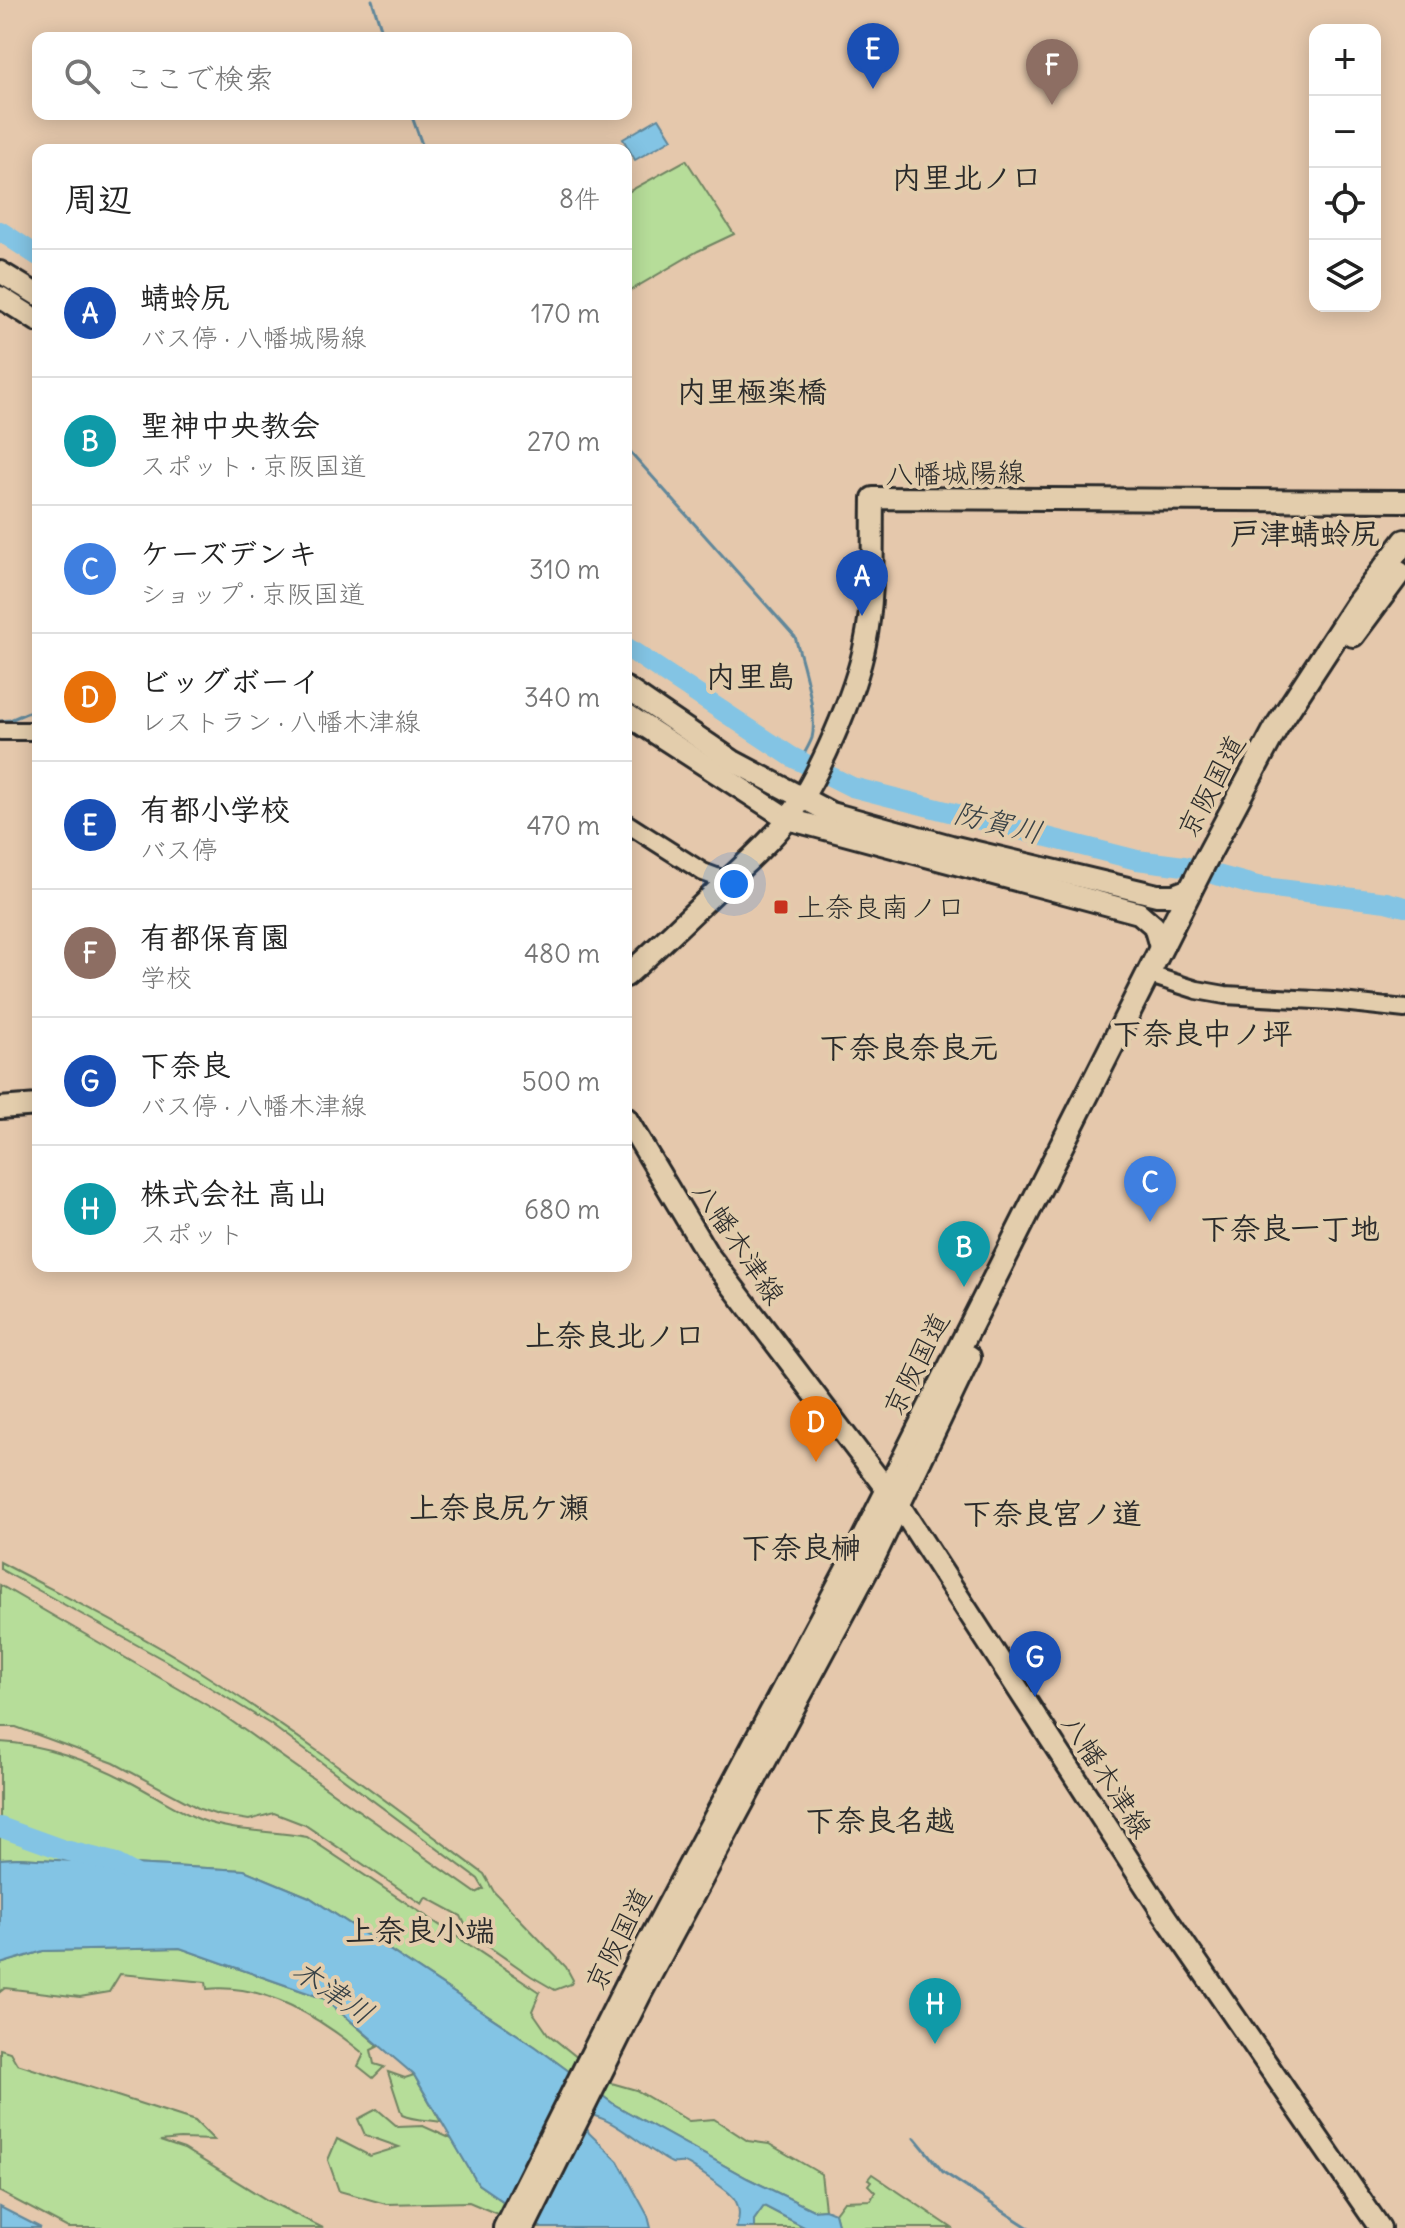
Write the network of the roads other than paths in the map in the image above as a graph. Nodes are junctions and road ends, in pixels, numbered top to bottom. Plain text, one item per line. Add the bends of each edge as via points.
1 (0, 272) edge
2 (32, 291) edge
3 (0, 297) edge
4 (32, 317) edge
5 (1405, 501) edge
6 (1405, 541) edge
7 (1405, 566) edge
8 (632, 692) edge
9 (632, 718) edge
10 (0, 731) edge
11 (32, 731) edge
12 (805, 792) junction
13 (788, 819) junction
14 (632, 827) edge
15 (1212, 862) junction
16 (727, 881) junction
17 (1197, 887) junction
18 (1160, 947) junction
19 (632, 971) edge
20 (1154, 976) junction
21 (1405, 1009) edge
22 (32, 1105) edge
23 (0, 1108) edge
24 (632, 1128) edge
25 (892, 1497) junction
26 (633, 1990) junction
27 (505, 2228) edge
28 (523, 2228) edge
29 (1380, 2228) edge

1 - 2 main road
3 - 4 main road
5 - 12 main road, 八幡城陽線 via 873,498 865,645 842,714
6 - 15 highway, 京阪国道 via 1276,728
7 - 15 highway, 京阪国道 via 1334,660
8 - 12 main road via 733,761
9 - 13 main road
10 - 11 street
12 - 13 main road, 八幡城陽線
12 - 17 main road via 831,813 951,846 1157,895
13 - 16 main road, 八幡城陽線
13 - 18 main road via 1139,913 1154,926
14 - 16 street via 703,872
15 - 17 highway, 京阪国道
16 - 19 main road, 八幡城陽線
17 - 18 highway, 京阪国道
17 - 20 highway, 京阪国道
18 - 20 highway, 京阪国道
20 - 21 street via 1225,995
20 - 25 highway, 京阪国道
22 - 23 main road
24 - 25 main road, 八幡木津線 via 721,1273
25 - 26 highway, 京阪国道 via 856,1553
25 - 29 main road, 八幡木津線 via 1163,1913
26 - 27 highway, 京阪国道
26 - 28 highway, 京阪国道

